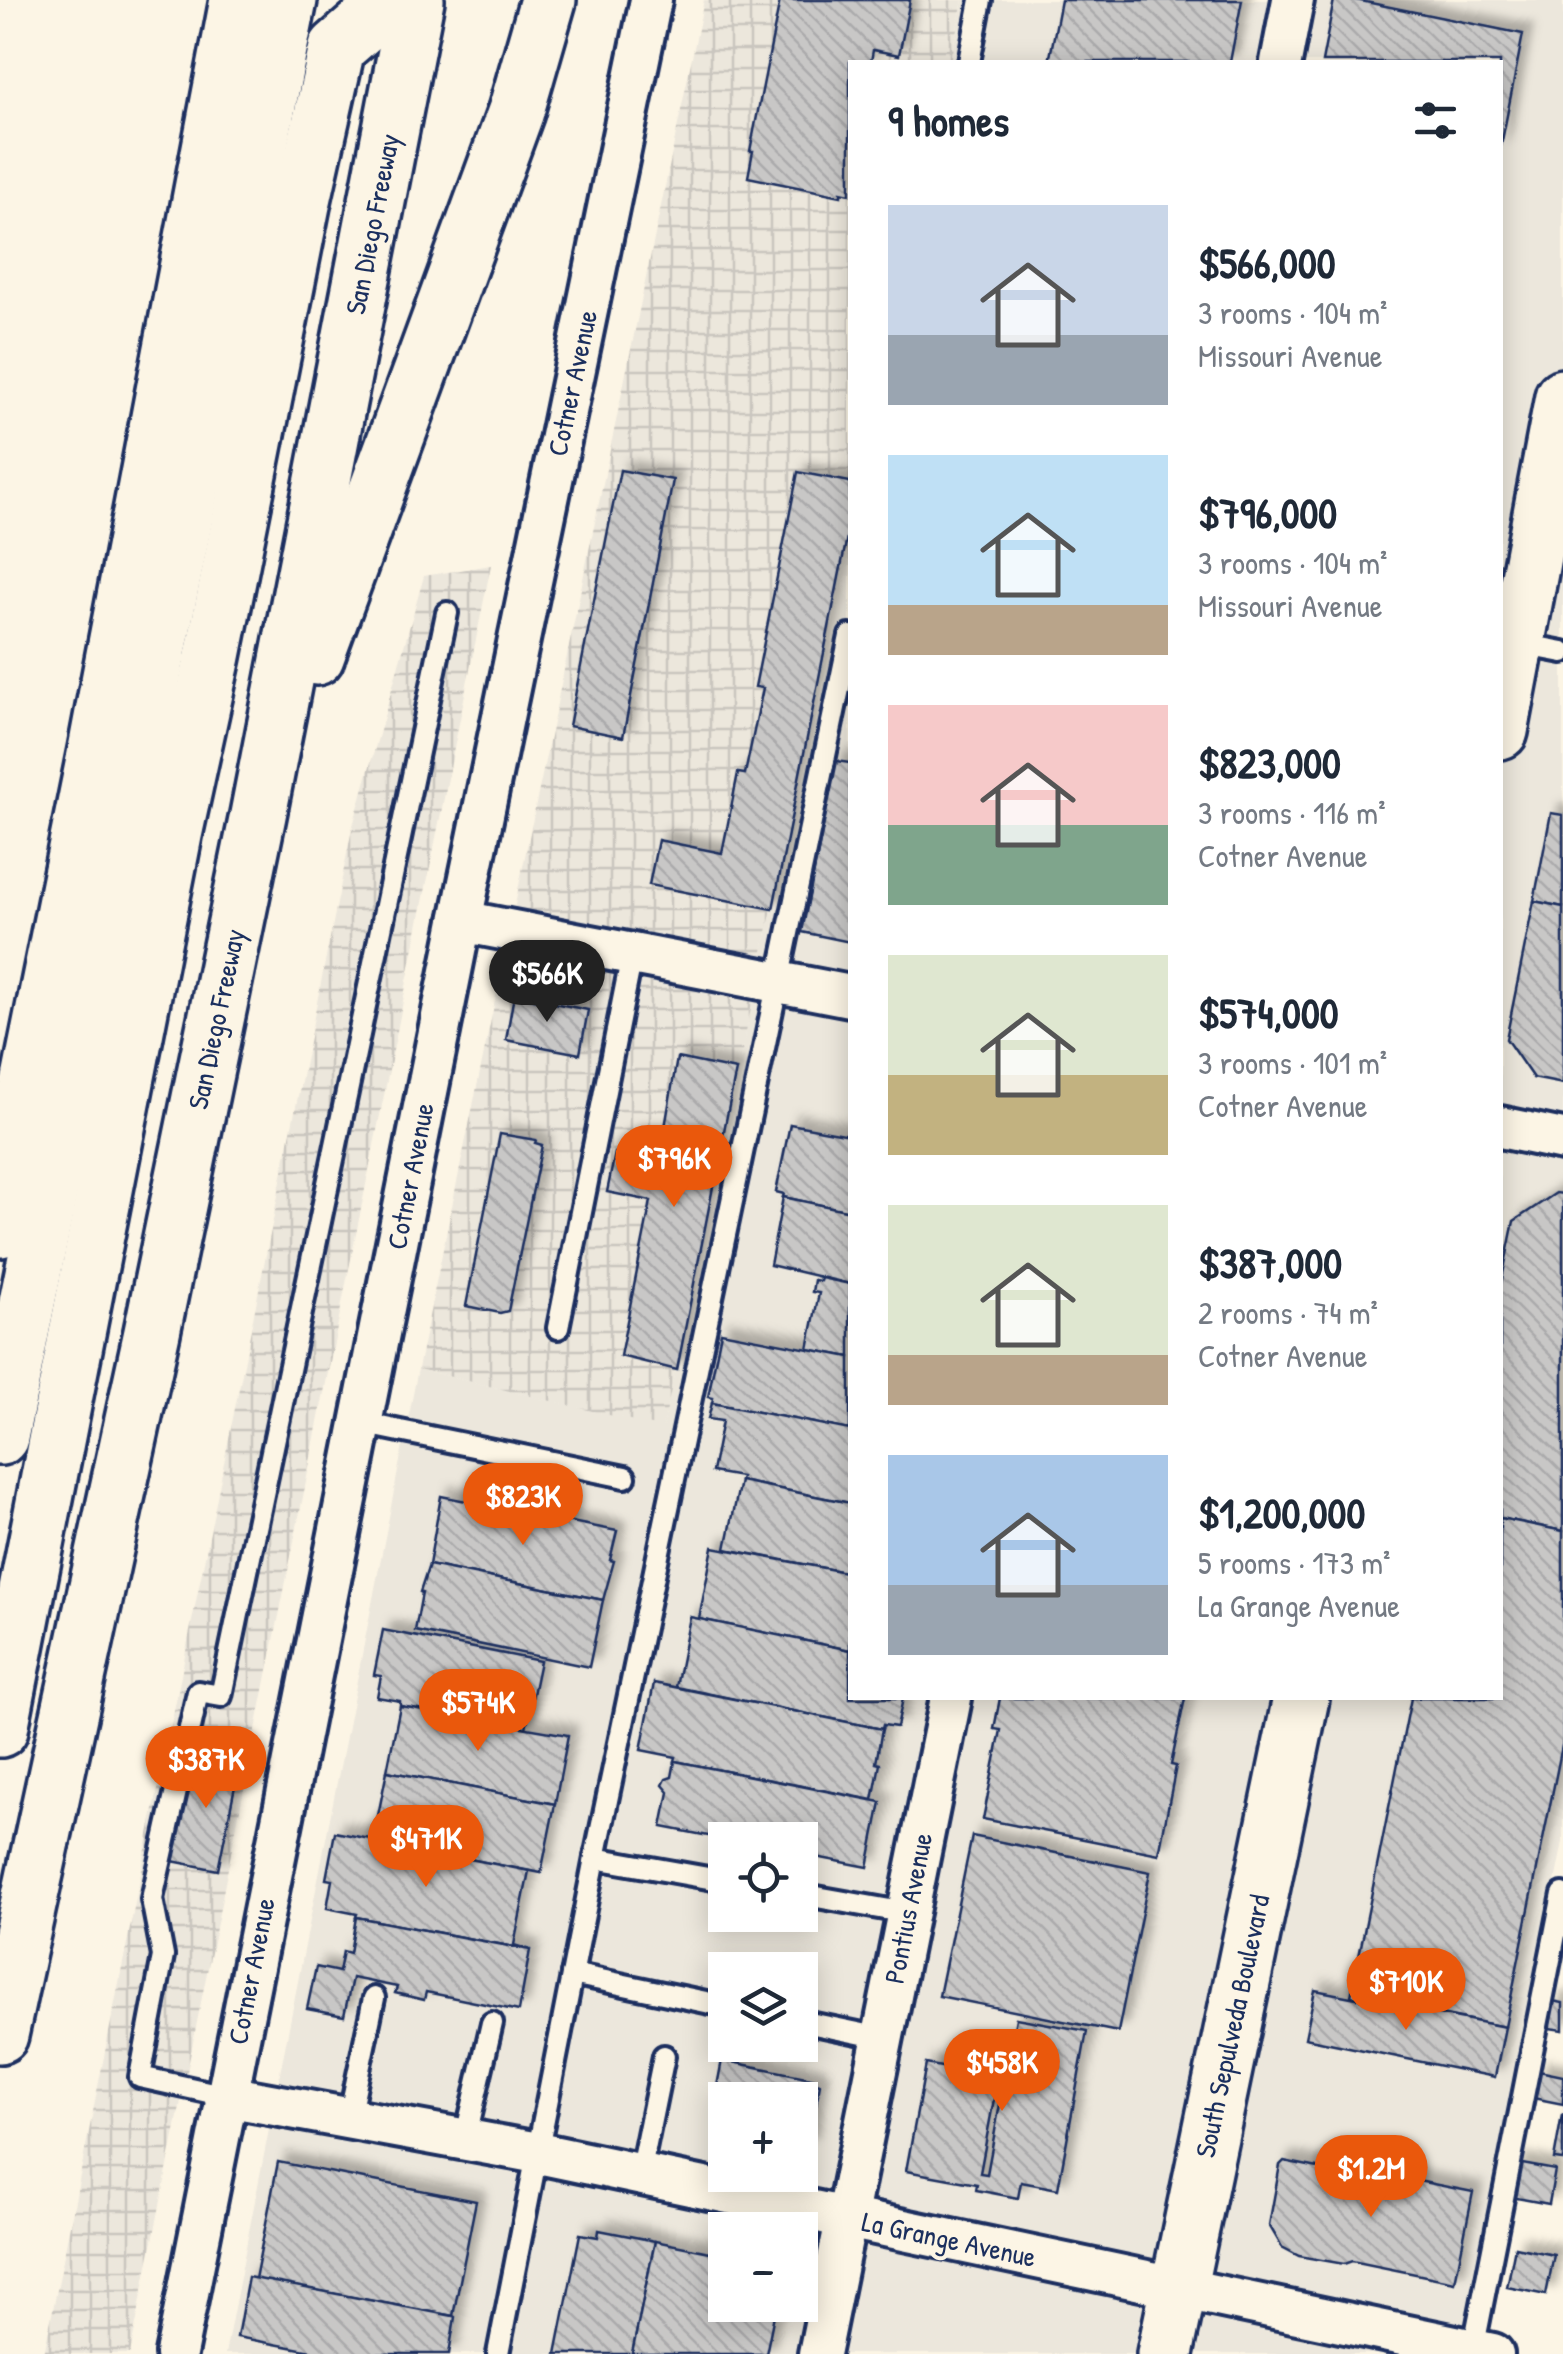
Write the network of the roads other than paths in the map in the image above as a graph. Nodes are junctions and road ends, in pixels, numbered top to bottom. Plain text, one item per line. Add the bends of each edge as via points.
1 (289, 0) edge
2 (392, 0) edge
3 (416, 0) edge
4 (548, 0) edge
5 (651, 0) edge
6 (982, 0) edge
7 (1293, 0) edge
8 (224, 16) edge
9 (968, 60) edge
10 (1281, 60) edge
11 (1563, 397) edge
12 (447, 613) dead end
13 (848, 646) edge
14 (1540, 648) edge
15 (1503, 725) edge
16 (258, 815) junction
17 (462, 921) junction
18 (632, 954) junction
19 (778, 984) junction
20 (848, 996) edge
21 (1503, 1128) edge
22 (1563, 1140) edge
23 (0, 1229) edge
24 (558, 1328) dead end
25 (361, 1423) junction
26 (0, 1437) edge
27 (625, 1476) dead end
28 (951, 1700) edge
29 (1302, 1700) edge
30 (0, 1729) edge
31 (595, 1858) junction
32 (708, 1878) edge
33 (1563, 1894) edge
34 (818, 1897) edge
35 (907, 1913) junction
36 (572, 1974) junction
37 (374, 1998) dead end
38 (708, 2002) edge
39 (492, 2024) dead end
40 (818, 2025) edge
41 (0, 2035) edge
42 (882, 2038) junction
43 (664, 2056) dead end
44 (226, 2096) junction
45 (349, 2118) junction
46 (466, 2140) junction
47 (538, 2153) junction
48 (640, 2174) junction
49 (846, 2218) junction
50 (1178, 2287) junction
51 (1483, 2352) edge
52 (176, 2354) edge
53 (498, 2354) edge
54 (819, 2354) edge
55 (1165, 2354) edge

1 - 26 main road
2 - 30 main road via 337,48 174,835
3 - 16 main road, San Diego Freeway
4 - 16 main road via 516,111
5 - 17 street, Cotner Avenue
6 - 9 lane
7 - 10 street
8 - 23 main road via 96,750
11 - 14 main road
12 - 44 lane via 221,1696 198,1692 152,1900 163,1956 140,2077
13 - 19 lane
14 - 15 main road
16 - 41 main road, San Diego Freeway
17 - 18 street
17 - 25 street, Cotner Avenue
18 - 19 street
18 - 24 lane
19 - 20 street
19 - 31 lane
21 - 22 street
25 - 27 lane
25 - 44 street, Cotner Avenue
28 - 35 street, Pontius Avenue
29 - 50 main road, South Sepulveda Boulevard
31 - 32 lane
31 - 36 lane
33 - 51 lane
34 - 35 lane
35 - 42 street, Pontius Avenue
36 - 38 lane
36 - 47 lane
37 - 45 lane
39 - 46 lane
40 - 42 lane
42 - 49 street, Pontius Avenue
43 - 48 lane
44 - 45 street, La Grange Avenue
44 - 52 street, Cotner Avenue
45 - 46 street, La Grange Avenue
46 - 47 street, La Grange Avenue
47 - 48 street, La Grange Avenue
47 - 53 lane
48 - 49 street, La Grange Avenue
49 - 50 street, La Grange Avenue
49 - 54 street, Pontius Avenue
50 - 51 street, La Grange Avenue
50 - 55 main road, South Sepulveda Boulevard

